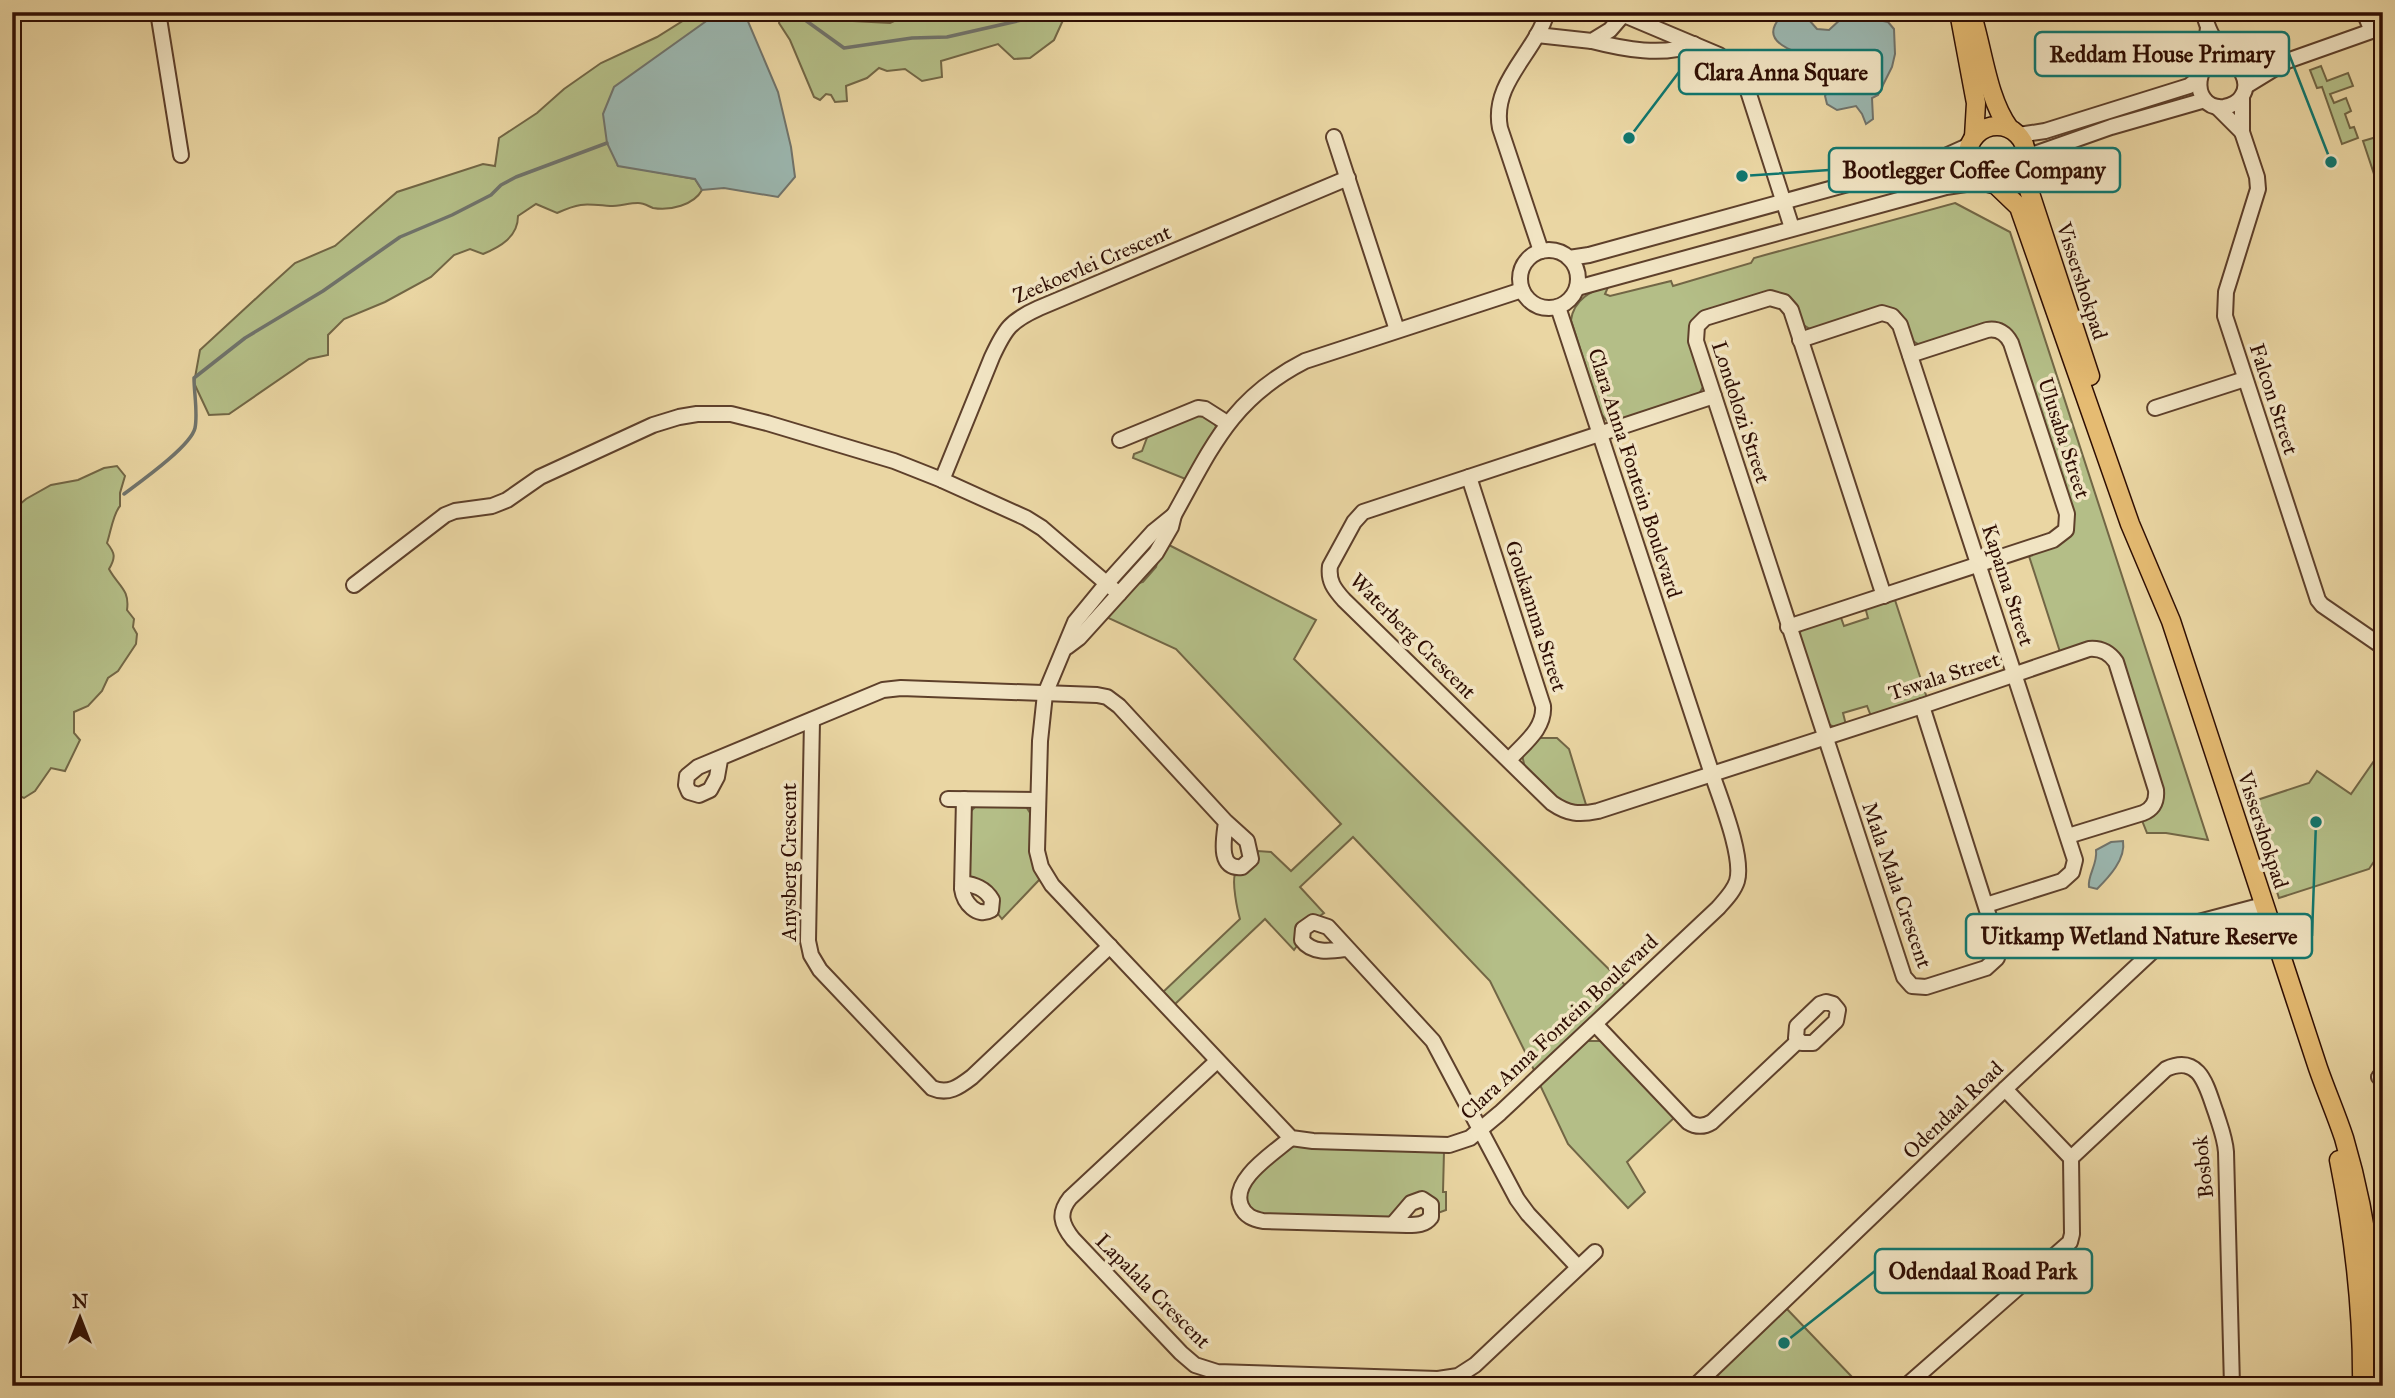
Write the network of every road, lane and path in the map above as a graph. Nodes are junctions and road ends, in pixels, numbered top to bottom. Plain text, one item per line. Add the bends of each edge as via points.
1 (159, 12) edge
2 (1547, 12) edge
3 (1959, 12) edge
4 (1971, 12) edge
5 (2203, 12) edge
6 (2364, 12) edge
7 (1620, 14) edge
8 (2208, 28) junction
9 (2377, 29) edge
10 (1537, 35) junction
11 (1592, 41) junction
12 (1695, 44) junction
13 (2287, 61) junction
14 (2235, 64) junction
15 (2200, 75) junction
16 (2244, 91) junction
17 (2211, 103) junction
18 (2014, 132) junction
19 (2242, 132) junction
20 (1334, 137) dead end
21 (1972, 141) junction
22 (181, 155) dead end
23 (2024, 163) junction
24 (1348, 178) junction
25 (1990, 182) junction
26 (1784, 202) junction
27 (1792, 228) junction
28 (1541, 251) junction
29 (1569, 258) junction
30 (1577, 288) junction
31 (1522, 290) junction
32 (1558, 307) junction
33 (1397, 330) junction
34 (1800, 340) junction
35 (1910, 355) junction
36 (2245, 379) junction
37 (1714, 396) junction
38 (2155, 408) dead end
39 (1227, 423) junction
40 (1600, 433) junction
41 (1121, 440) dead end
42 (1469, 477) junction
43 (942, 480) junction
44 (1174, 516) junction
45 (1979, 565) junction
46 (1107, 583) junction
47 (354, 585) dead end
48 (1119, 594) junction
49 (1884, 596) junction
50 (2165, 605) junction
51 (1788, 627) junction
52 (1067, 647) junction
53 (2383, 647) edge
54 (2015, 675) junction
55 (1045, 694) junction
56 (1922, 706) junction
57 (812, 720) junction
58 (1824, 737) junction
59 (720, 760) dead end
60 (1508, 760) junction
61 (1712, 774) junction
62 (948, 799) dead end
63 (964, 799) junction
64 (1038, 800) junction
65 (1226, 822) dead end
66 (2068, 836) junction
67 (962, 883) dead end
68 (1986, 905) junction
69 (2263, 905) junction
70 (1110, 946) junction
71 (1346, 949) dead end
72 (1595, 1024) junction
73 (1798, 1041) dead end
74 (1217, 1061) junction
75 (2005, 1089) junction
76 (1480, 1131) junction
77 (1291, 1138) junction
78 (2071, 1158) junction
79 (1393, 1224) dead end
80 (1595, 1252) dead end
81 (1578, 1267) junction
82 (2373, 1320) edge
83 (1357, 1381) edge
84 (1695, 1386) edge
85 (1906, 1386) edge
86 (2232, 1386) edge
87 (2362, 1386) edge
88 (2375, 1386) edge

1 - 22 street
2 - 10 street
3 - 21 main road via 1976,103
4 - 18 main road via 1995,102
5 - 8 street
6 - 9 street
7 - 11 street via 1610,30
7 - 12 street
8 - 14 street
8 - 15 street
9 - 13 street
10 - 11 street
10 - 28 street via 1504,90 1498,112
11 - 12 street via 1619,48 1667,50
12 - 26 street via 1726,60 1744,82
13 - 14 street
13 - 16 street
14 - 15 street via 2213,62
14 - 16 street via 2245,77
15 - 17 street via 2200,93
15 - 18 street via 2189,86 2045,131
16 - 17 street via 2230,106
16 - 19 street, Falcon Street
17 - 19 street, Falcon Street
17 - 23 street via 2111,127
18 - 21 main road via 1990,126
18 - 23 main road via 2023,141
19 - 36 street, Falcon Street via 2258,189 2224,309
20 - 24 street
21 - 25 main road via 1970,164
21 - 26 street via 1939,159
23 - 25 main road via 2008,182
23 - 50 main road, Vissershokpad
24 - 33 street
24 - 43 street, Zeekoevlei Crescent via 1012,322 1000,338
25 - 27 street via 1960,183
25 - 50 main road, Vissershokpad via 2019,207 2130,524
26 - 27 street
26 - 29 street
27 - 30 street
28 - 29 street
28 - 31 street via 1524,263
29 - 30 street via 1577,271
30 - 32 street via 1570,300
31 - 32 street via 1536,305
31 - 33 street
32 - 40 street, Clara Anna Fontein Boulevard
33 - 39 street via 1317,356 1280,374
34 - 35 street, Kapama Street via 1887,314 1900,325
34 - 37 street, Londolozi Street via 1791,310 1775,298 1705,318 1695,336
34 - 49 street, Londolozi Street
35 - 45 street, Kapama Street
35 - 45 street, Ulusaba Street via 1996,330 2009,339 2020,369 2067,525 2053,540
36 - 38 street
36 - 53 street, Falcon Street via 2318,600
37 - 40 street, Waterberg Crescent
37 - 51 street, Londolozi Street
39 - 41 street via 1198,408
39 - 44 street
40 - 42 street, Waterberg Crescent
40 - 61 street, Clara Anna Fontein Boulevard
42 - 60 street, Goukamma Street via 1542,706 1539,725
42 - 60 street, Waterberg Crescent via 1363,512 1335,554 1329,573 1344,600
43 - 46 street via 1042,528
43 - 47 street via 894,461 731,414 679,417 540,477 492,506 444,515
44 - 46 street
44 - 48 street via 1156,553
45 - 49 street, Ulusaba Street
45 - 54 street, Kapama Street
46 - 48 street
46 - 52 street via 1075,622
48 - 52 street
49 - 51 street, Ulusaba Street
50 - 69 main road, Vissershokpad
51 - 58 street, Londolozi Street
52 - 55 street
54 - 56 street, Tswala Street
54 - 66 street, Kapama Street
54 - 66 street, Tswala Street via 2089,649 2105,652 2116,662 2157,790 2156,800 2143,813
55 - 57 street via 890,689
55 - 64 street
55 - 65 street via 1097,695 1113,702
56 - 58 street, Tswala Street
56 - 68 street, Mala Mala Crescent
57 - 59 street
57 - 70 street, Anysberg Crescent via 811,955 932,1088 952,1090 972,1077
58 - 61 street, Tswala Street
58 - 68 street, Mala Mala Crescent via 1909,984 1926,987 1994,962 1998,943
60 - 61 street, Waterberg Crescent via 1552,803 1578,814
61 - 72 street, Clara Anna Fontein Boulevard via 1734,845 1737,880 1720,905
62 - 63 street
63 - 64 street
63 - 67 street
64 - 70 street via 1037,851 1044,874
66 - 68 street, Kapama Street via 2075,860 2070,876
69 - 75 street, Odendaal Road via 2174,933
69 - 82 main road, Vissershokpad via 2358,1190 2370,1259
70 - 74 street
71 - 76 street via 1433,1041
72 - 73 street via 1696,1126 1712,1122
72 - 76 street, Clara Anna Fontein Boulevard
74 - 77 street
74 - 83 street, Lapalala Crescent via 1070,1198 1062,1210 1064,1227 1195,1365 1217,1372
75 - 78 street
75 - 84 street, Odendaal Road
76 - 77 street, Clara Anna Fontein Boulevard via 1464,1142 1439,1146
76 - 81 street via 1528,1214
77 - 79 street via 1240,1187 1240,1204 1248,1216 1263,1221
78 - 85 street via 2070,1242
78 - 86 street, Bosbok via 2166,1069 2187,1066 2202,1076 2226,1152
80 - 81 street, Lapalala Crescent
81 - 83 street, Lapalala Crescent via 1465,1373 1438,1379
82 - 87 main road, Vissershokpad
82 - 88 main road, Vissershokpad

